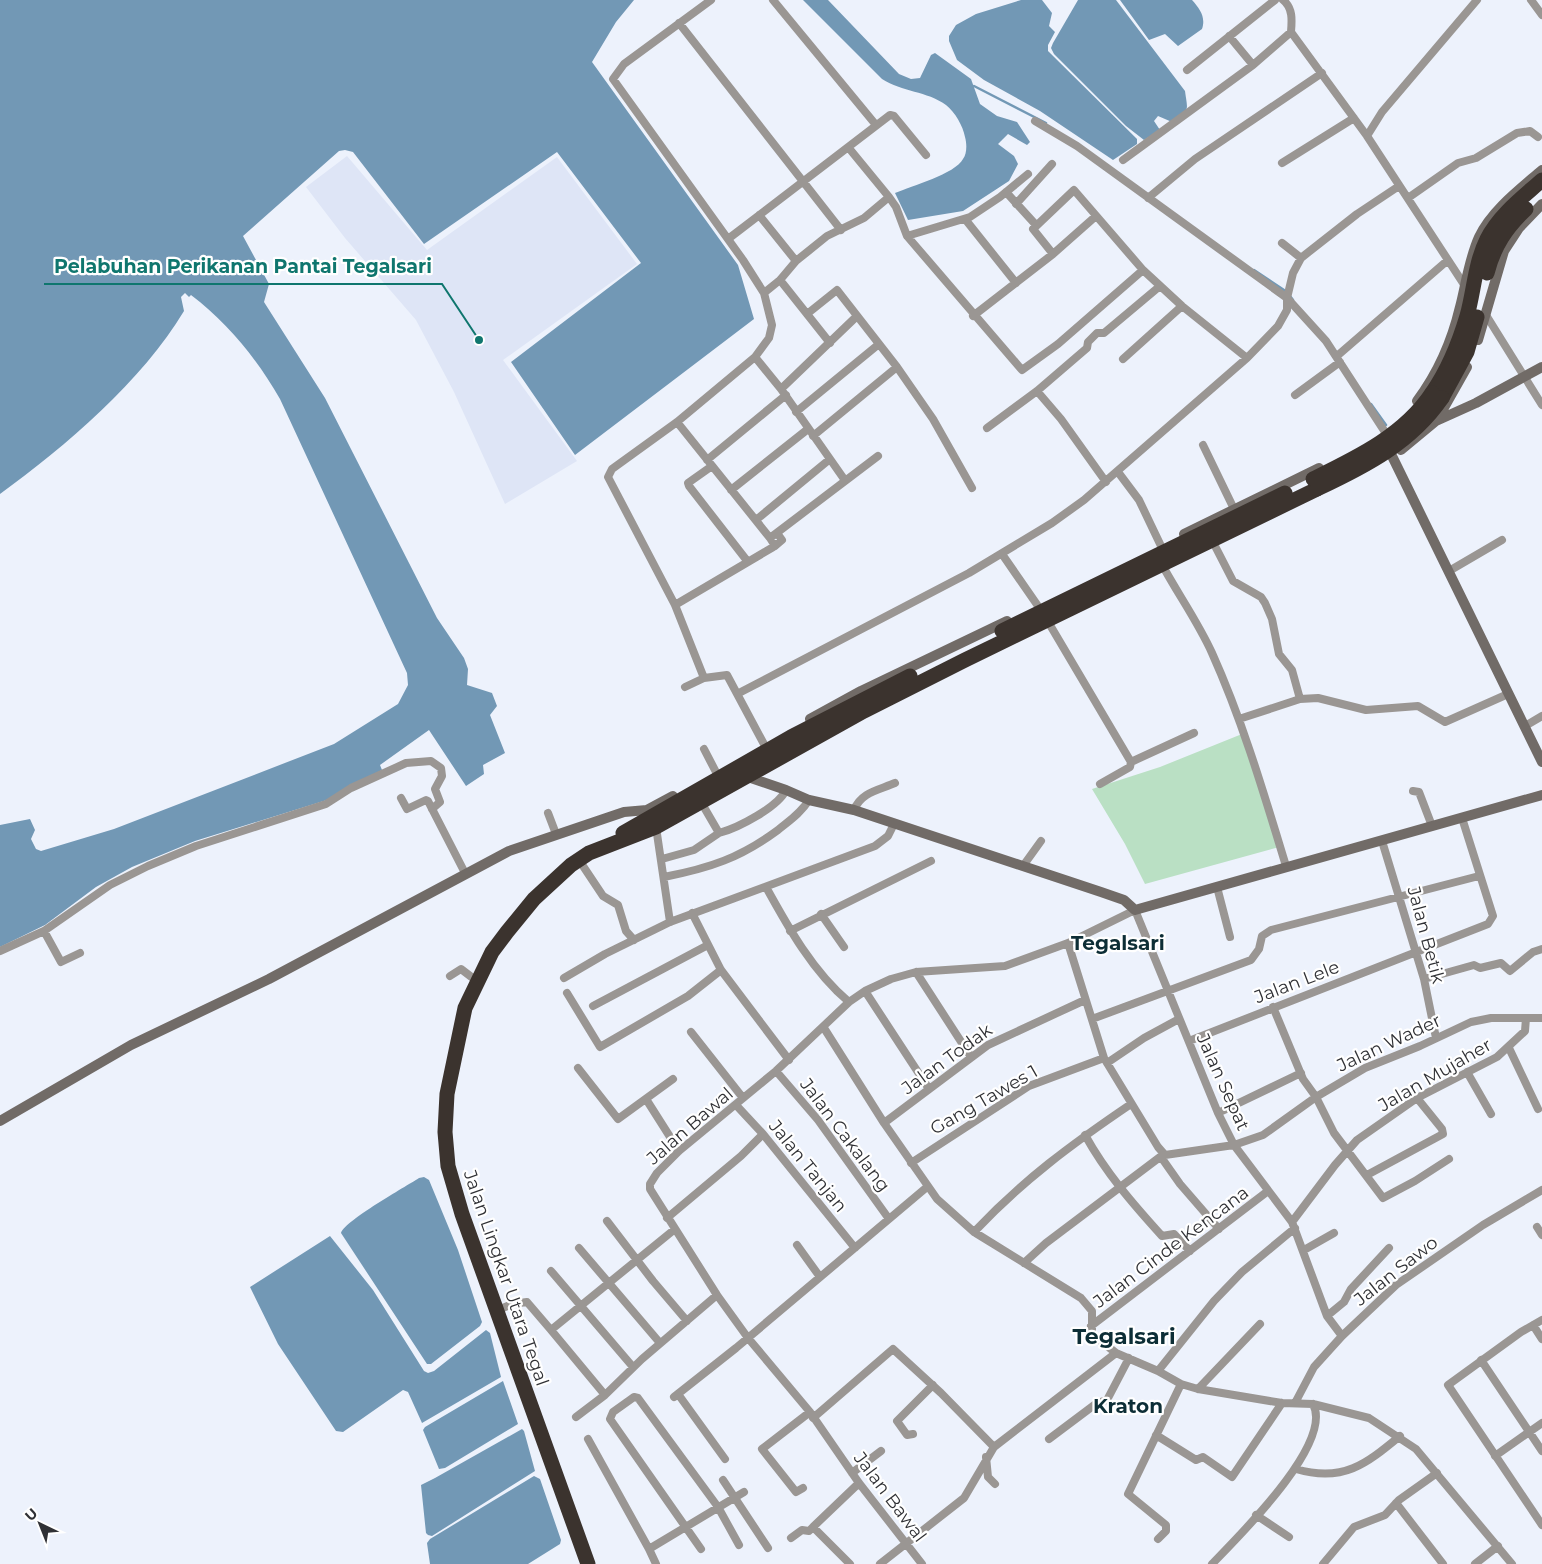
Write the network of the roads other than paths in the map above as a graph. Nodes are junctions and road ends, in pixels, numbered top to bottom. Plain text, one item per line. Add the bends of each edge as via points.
1 (711, 0) edge
2 (774, 0) edge
3 (1275, 0) edge
4 (1284, 0) edge
5 (1477, 0) edge
6 (1531, 0) edge
7 (1542, 15) edge
8 (679, 23) junction
9 (1291, 32) junction
10 (1228, 36) junction
11 (1253, 65) junction
12 (1187, 70) dead end
13 (1322, 73) junction
14 (1354, 118) junction
15 (1035, 122) dead end
16 (876, 125) junction
17 (1367, 136) junction
18 (1538, 137) dead end
19 (848, 147) junction
20 (926, 155) dead end
21 (1123, 160) dead end
22 (1282, 163) dead end
23 (1052, 164) dead end
24 (1542, 170) edge
25 (804, 180) junction
26 (1542, 180) edge
27 (1032, 186) junction
28 (1400, 186) junction
29 (1006, 192) junction
30 (1542, 194) edge
31 (1150, 196) junction
32 (889, 197) junction
33 (1408, 198) junction
34 (1016, 204) junction
35 (1542, 204) edge
36 (759, 215) junction
37 (1096, 216) junction
38 (965, 219) junction
39 (1036, 225) junction
40 (841, 230) junction
41 (907, 236) junction
42 (728, 239) junction
43 (1282, 243) dead end
44 (1053, 254) junction
45 (1301, 258) junction
46 (1448, 260) junction
47 (796, 261) junction
48 (1143, 270) junction
49 (780, 280) junction
50 (1016, 283) junction
51 (1160, 286) junction
52 (1465, 286) junction
53 (764, 293) junction
54 (1288, 294) junction
55 (1182, 306) junction
56 (807, 314) junction
57 (1486, 315) junction
58 (857, 316) junction
59 (973, 316) junction
60 (830, 343) junction
61 (879, 344) junction
62 (755, 357) junction
63 (1338, 357) junction
64 (1123, 358) dead end
65 (1247, 358) junction
66 (897, 367) junction
67 (1542, 367) edge
68 (1524, 376) junction
69 (1037, 390) junction
70 (784, 392) junction
71 (1295, 395) dead end
72 (1437, 395) junction
73 (1542, 405) edge
74 (1409, 410) junction
75 (796, 412) junction
76 (1436, 421) junction
77 (676, 422) junction
78 (987, 428) dead end
79 (808, 429) junction
80 (1385, 432) junction
81 (812, 436) junction
82 (1202, 445) dead end
83 (878, 456) dead end
84 (1392, 456) junction
85 (830, 459) junction
86 (709, 463) junction
87 (1118, 472) junction
88 (844, 479) junction
89 (1106, 482) junction
90 (1315, 484) junction
91 (972, 488) dead end
92 (731, 490) junction
93 (1234, 509) junction
94 (756, 520) junction
95 (773, 535) junction
96 (1502, 540) dead end
97 (1161, 546) junction
98 (1215, 546) junction
99 (1002, 554) junction
100 (748, 562) junction
101 (1165, 570) junction
102 (1449, 571) junction
103 (675, 605) junction
104 (1038, 606) junction
105 (1050, 625) junction
106 (704, 678) junction
107 (685, 687) dead end
108 (738, 694) junction
109 (1508, 694) junction
110 (1300, 699) junction
111 (1542, 716) edge
112 (1239, 719) junction
113 (1525, 726) junction
114 (1194, 733) dead end
115 (764, 746) junction
116 (704, 749) dead end
117 (1131, 762) junction
118 (1542, 762) edge
119 (717, 774) junction
120 (748, 777) junction
121 (895, 783) dead end
122 (1100, 784) dead end
123 (786, 790) junction
124 (1413, 791) dead end
125 (1542, 795) edge
126 (400, 798) dead end
127 (809, 800) junction
128 (701, 802) junction
129 (432, 808) junction
130 (854, 810) junction
131 (548, 812) dead end
132 (652, 818) junction
133 (1462, 818) junction
134 (894, 824) junction
135 (1432, 826) junction
136 (719, 833) junction
137 (556, 834) junction
138 (1041, 841) dead end
139 (1382, 841) junction
140 (662, 859) junction
141 (578, 860) junction
142 (931, 861) dead end
143 (1023, 866) junction
144 (1286, 866) junction
145 (464, 873) junction
146 (1479, 876) junction
147 (664, 877) junction
148 (766, 887) junction
149 (1217, 887) junction
150 (1400, 895) junction
151 (1135, 910) junction
152 (692, 913) junction
153 (821, 914) junction
154 (670, 922) junction
155 (44, 931) junction
156 (790, 931) junction
157 (1230, 937) dead end
158 (634, 940) junction
159 (1068, 943) junction
160 (708, 945) junction
161 (844, 947) dead end
162 (1542, 948) edge
163 (0, 951) edge
164 (80, 953) dead end
165 (1416, 953) junction
166 (721, 970) junction
167 (916, 972) junction
168 (450, 976) dead end
169 (564, 978) dead end
170 (1424, 979) junction
171 (476, 986) junction
172 (865, 991) junction
173 (1169, 991) junction
174 (566, 992) dead end
175 (1086, 1000) junction
176 (849, 1002) junction
177 (593, 1006) dead end
178 (1273, 1007) junction
179 (1092, 1018) junction
180 (1526, 1018) junction
181 (1542, 1018) edge
182 (1180, 1019) junction
183 (824, 1028) junction
184 (691, 1032) dead end
185 (1436, 1038) junction
186 (1189, 1042) junction
187 (1509, 1048) junction
188 (971, 1057) junction
189 (789, 1060) junction
190 (1106, 1060) junction
191 (578, 1068) dead end
192 (776, 1071) junction
193 (1467, 1072) junction
194 (1301, 1073) junction
195 (673, 1079) dead end
196 (930, 1089) junction
197 (1316, 1097) junction
198 (743, 1098) junction
199 (1418, 1098) junction
200 (646, 1099) junction
201 (736, 1104) junction
202 (1131, 1104) junction
203 (1538, 1109) dead end
204 (1218, 1113) junction
205 (1491, 1114) dead end
206 (0, 1122) edge
207 (884, 1123) junction
208 (763, 1134) junction
209 (1085, 1135) junction
210 (1234, 1145) junction
211 (1347, 1150) junction
212 (680, 1151) junction
213 (1163, 1156) junction
214 (1449, 1159) dead end
215 (911, 1163) junction
216 (1366, 1175) junction
217 (927, 1187) junction
218 (1120, 1188) junction
219 (1542, 1190) edge
220 (1268, 1191) junction
221 (667, 1218) junction
222 (889, 1219) junction
223 (607, 1221) dead end
224 (1294, 1225) junction
225 (1537, 1228) dead end
226 (1219, 1229) junction
227 (672, 1231) junction
228 (974, 1232) junction
229 (1334, 1233) dead end
230 (1542, 1236) edge
231 (797, 1245) dead end
232 (579, 1248) dead end
233 (855, 1248) junction
234 (1389, 1248) dead end
235 (1304, 1250) junction
236 (1190, 1251) junction
237 (638, 1259) junction
238 (1024, 1263) junction
239 (551, 1271) dead end
240 (820, 1276) junction
241 (609, 1284) junction
242 (717, 1295) junction
243 (581, 1305) junction
244 (496, 1311) junction
245 (1327, 1316) junction
246 (1542, 1320) edge
247 (687, 1321) junction
248 (1260, 1324) dead end
249 (1533, 1325) junction
250 (1091, 1326) junction
251 (551, 1330) junction
252 (1342, 1336) junction
253 (1542, 1339) edge
254 (745, 1340) junction
255 (660, 1343) junction
256 (1116, 1354) junction
257 (1129, 1358) junction
258 (1480, 1360) junction
259 (633, 1367) junction
260 (1158, 1371) junction
261 (1181, 1384) junction
262 (933, 1385) junction
263 (1198, 1389) junction
264 (605, 1395) junction
265 (1282, 1403) junction
266 (1295, 1403) junction
267 (1314, 1404) junction
268 (812, 1415) junction
269 (576, 1417) dead end
270 (1542, 1423) edge
271 (1529, 1432) junction
272 (913, 1434) dead end
273 (1156, 1435) junction
274 (1400, 1436) junction
275 (588, 1439) dead end
276 (1048, 1439) dead end
277 (994, 1447) junction
278 (881, 1451) dead end
279 (1542, 1451) edge
280 (1495, 1456) junction
281 (725, 1459) dead end
282 (987, 1460) junction
283 (1296, 1469) junction
284 (852, 1473) junction
285 (1437, 1473) junction
286 (723, 1480) dead end
287 (995, 1484) dead end
288 (855, 1487) junction
289 (803, 1488) dead end
290 (744, 1492) dead end
291 (734, 1496) junction
292 (1396, 1503) junction
293 (718, 1508) junction
294 (1256, 1514) junction
295 (1542, 1525) edge
296 (686, 1526) junction
297 (814, 1527) junction
298 (1289, 1537) dead end
299 (791, 1538) dead end
300 (1158, 1539) dead end
301 (904, 1541) junction
302 (739, 1545) dead end
303 (1498, 1546) junction
304 (768, 1548) dead end
305 (649, 1549) junction
306 (701, 1549) dead end
307 (588, 1564) edge
308 (656, 1564) edge
309 (850, 1564) edge
310 (880, 1564) edge
311 (922, 1564) edge
312 (1212, 1564) edge
313 (1323, 1564) edge
314 (1443, 1564) edge
315 (1475, 1564) edge
316 (1512, 1564) edge

1 - 8 street
2 - 16 street
3 - 10 street
4 - 9 street via 1292,13
5 - 17 street via 1382,112
6 - 7 street
8 - 25 street
8 - 42 street via 624,64 613,79
9 - 11 street
9 - 13 street
10 - 11 street
10 - 12 street
11 - 21 street
13 - 14 street
13 - 31 street via 1205,152
14 - 17 street
14 - 22 street
15 - 31 street via 1077,146
16 - 19 street
16 - 20 street via 892,115
17 - 28 street
18 - 33 street via 1530,131 1516,133 1474,160 1449,168
19 - 25 street
19 - 32 street
23 - 27 street
24 - 52 street via 1511,197 1482,232
25 - 36 street
25 - 40 street
26 - 72 highway via 1500,221 1488,238 1467,316
27 - 29 street via 1025,176
27 - 34 street
28 - 33 street
28 - 45 street via 1351,218
29 - 34 street
29 - 38 street
30 - 72 highway via 1511,224 1494,249 1466,352
31 - 54 street
32 - 40 street via 864,218
32 - 41 street
33 - 46 street
34 - 39 street
35 - 57 street via 1519,228 1504,251
36 - 42 street
36 - 47 street
37 - 39 street via 1074,190
37 - 44 street
37 - 48 street
38 - 41 street
38 - 50 street
39 - 44 street via 1033,229
40 - 47 street via 827,236
41 - 59 street
42 - 53 street
43 - 45 street
44 - 50 street
45 - 54 street
46 - 52 street
46 - 63 street
47 - 49 street
48 - 51 street
48 - 59 street via 1058,344 1022,370
49 - 53 street
49 - 56 street
50 - 59 street
51 - 55 street
51 - 69 street via 1104,333 1093,336 1087,348
52 - 74 street via 1441,361
53 - 62 street via 771,332
54 - 63 street
54 - 65 street via 1284,317
55 - 64 street
55 - 65 street
56 - 58 street via 836,289
56 - 60 street
57 - 68 street
57 - 76 street via 1470,361
58 - 60 street
58 - 61 street
60 - 70 street
61 - 66 street
61 - 75 street
62 - 70 street
62 - 77 street
63 - 71 street
63 - 80 street
65 - 87 street
66 - 81 street
66 - 91 street via 933,419
67 - 68 street
68 - 73 street
68 - 76 street
69 - 78 street
69 - 89 street
70 - 75 street
70 - 86 street
72 - 90 highway, bridge via 1424,421 1391,450 1367,465
74 - 76 street
74 - 80 street
75 - 79 street
76 - 84 street
77 - 86 street
77 - 103 street via 612,470 608,477
79 - 81 street
79 - 92 street
80 - 93 street via 1337,460
81 - 85 street
82 - 93 street
83 - 88 street
84 - 98 street
84 - 102 street
85 - 88 street
85 - 94 street
86 - 92 street
86 - 100 street via 688,483 689,486
87 - 89 street
87 - 97 street via 1139,500
88 - 95 street
89 - 99 street via 1069,511
90 - 120 highway via 864,711
90 - 132 highway via 860,701
92 - 94 street
93 - 97 street
94 - 95 street
95 - 100 street via 775,546
96 - 102 street
97 - 104 street
98 - 101 street
98 - 110 street via 1233,582 1265,603 1272,619 1279,654 1292,670
99 - 104 street
99 - 108 street
100 - 103 street
101 - 105 street
101 - 112 street via 1212,653
102 - 109 street
103 - 106 street
104 - 115 street via 861,691
105 - 117 street
105 - 120 street
106 - 107 street
106 - 108 street via 724,674
108 - 115 street
109 - 110 street via 1445,722 1418,706 1366,710 1328,700
109 - 113 street
110 - 112 street
111 - 113 street
112 - 144 street via 1251,748
113 - 118 street
114 - 117 street
115 - 119 street
116 - 119 street
117 - 122 street via 1130,767
119 - 132 street
120 - 123 street
120 - 128 highway
121 - 130 street via 872,790
123 - 127 street
123 - 136 street via 771,808
124 - 135 street via 1419,792
125 - 133 street
126 - 129 street via 407,809 426,800
127 - 130 street
127 - 147 street via 792,819 734,858 702,870
128 - 132 highway
128 - 136 street
129 - 145 street
129 - 155 street via 440,802 435,789 442,776 441,768 431,760 413,761 351,788 326,804 205,842 148,866 98,892
130 - 134 street
131 - 137 street
132 - 137 street via 624,812
132 - 140 street
132 - 141 highway, Jalan Lingkar Utara Tegal
133 - 135 street
133 - 146 street
134 - 143 street
134 - 148 street via 888,836 875,846
135 - 139 street
136 - 140 street via 694,850
137 - 145 street via 518,847
138 - 143 street
139 - 144 street
139 - 150 street, Jalan Betik
140 - 147 street
141 - 158 street via 603,896 618,905 626,931
141 - 171 highway, Jalan Lingkar Utara Tegal via 534,899 506,932 492,952
142 - 153 street
143 - 151 street via 1124,900
144 - 149 street
145 - 206 street via 269,978 131,1045
146 - 150 street
146 - 165 street, Jalan Lele via 1493,916 1491,922
147 - 154 street
148 - 152 street
148 - 156 street
149 - 151 street
149 - 157 street
150 - 165 street, Jalan Betik
150 - 173 street via 1267,932 1262,936 1259,950 1252,960
151 - 159 street, Jalan Bawal
151 - 173 street, Jalan Sepat
152 - 154 street
152 - 160 street
153 - 156 street
153 - 161 street
154 - 158 street
155 - 163 street
155 - 164 street via 61,962
156 - 176 street via 824,976
158 - 169 street
159 - 167 street, Jalan Bawal via 1005,966
159 - 175 street
160 - 166 street
160 - 177 street
162 - 170 street via 1510,971 1501,963 1480,968 1474,965
165 - 170 street, Jalan Betik
165 - 178 street, Jalan Lele
166 - 174 street via 688,996 600,1047
166 - 189 street
167 - 172 street, Jalan Bawal
167 - 188 street
168 - 171 street via 461,969
170 - 185 street, Jalan Betik
171 - 244 highway, Jalan Lingkar Utara Tegal via 465,1008 447,1094 446,1151 453,1189
172 - 176 street, Jalan Bawal
172 - 196 street
173 - 179 street
173 - 182 street, Jalan Sepat
175 - 179 street
175 - 188 street, Jalan Todak via 1000,1038
176 - 183 street, Jalan Bawal
178 - 186 street, Jalan Lele
178 - 194 street
179 - 190 street
180 - 181 street, Jalan Wader
180 - 185 street, Jalan Wader via 1471,1022
180 - 187 street, Jalan Mujaher via 1525,1031
182 - 186 street, Jalan Sepat
182 - 190 street, Gang Tawes 1
183 - 189 street, Jalan Bawal
183 - 207 street
184 - 198 street
185 - 197 street, Jalan Wader via 1365,1068
186 - 204 street, Jalan Sepat
187 - 193 street, Jalan Mujaher
187 - 203 street
188 - 196 street, Jalan Todak
189 - 192 street, Jalan Bawal
190 - 202 street
190 - 215 street, Gang Tawes 1 via 1029,1086
191 - 200 street via 618,1119
192 - 198 street, Jalan Bawal
192 - 222 street, Jalan Cakalang via 818,1120
193 - 199 street, Jalan Mujaher
193 - 205 street
194 - 197 street
194 - 204 street
195 - 200 street
196 - 207 street, Jalan Todak
197 - 210 street, Jalan Wader via 1263,1136
197 - 211 street via 1334,1133
198 - 201 street, Jalan Bawal
199 - 211 street, Jalan Mujaher
199 - 216 street via 1443,1134
200 - 212 street
201 - 208 street, Jalan Tanjan
201 - 212 street, Jalan Bawal
202 - 209 street
202 - 213 street
204 - 210 street, Jalan Sepat
207 - 215 street
208 - 221 street
208 - 233 street, Jalan Tanjan
209 - 218 street
209 - 228 street via 1024,1183
210 - 213 street, Jalan Wader
210 - 220 street, Jalan Sepat
211 - 216 street
211 - 224 street, Jalan Mujaher
212 - 221 street, Jalan Bawal via 656,1173 650,1184 652,1194
213 - 218 street
213 - 226 street via 1180,1184
214 - 216 street via 1385,1198
215 - 217 street
217 - 222 street
217 - 228 street
218 - 236 street via 1162,1236 1174,1234
218 - 238 street
219 - 252 street, Jalan Sawo via 1483,1225 1396,1285
220 - 224 street, Jalan Sepat
220 - 226 street, Jalan Cinde Kencana
221 - 227 street, Jalan Bawal
222 - 233 street
223 - 237 street
224 - 235 street, Jalan Sepat
224 - 260 street, Jalan Mujaher via 1214,1301
225 - 230 street
226 - 236 street, Jalan Cinde Kencana
227 - 237 street
227 - 242 street, Jalan Bawal
228 - 238 street
229 - 235 street
231 - 240 street
232 - 241 street
233 - 240 street
234 - 245 street via 1351,1289 1344,1302
235 - 245 street, Jalan Sepat
236 - 250 street, Jalan Cinde Kencana
237 - 241 street
237 - 247 street via 652,1281
238 - 250 street via 1081,1298 1092,1311
239 - 243 street
240 - 254 street
241 - 243 street
241 - 255 street
242 - 247 street
242 - 254 street, Jalan Bawal
243 - 251 street
243 - 259 street
244 - 251 street via 527,1302
244 - 307 highway, Jalan Lingkar Utara Tegal
245 - 252 street, Jalan Sepat
246 - 249 street
247 - 255 street
248 - 263 street
249 - 253 street
249 - 258 street
250 - 256 street via 1092,1334
251 - 264 street
252 - 266 street, Jalan Sawo via 1314,1366
254 - 268 street, Jalan Bawal
254 - 281 street via 676,1396
255 - 259 street
256 - 257 street
256 - 277 street
257 - 260 street
257 - 276 street via 1107,1400 1097,1403
258 - 271 street
258 - 280 street via 1448,1385
259 - 264 street
260 - 261 street
261 - 263 street
261 - 273 street
262 - 268 street via 893,1349
262 - 272 street via 898,1421 907,1436
262 - 277 street
263 - 265 street
264 - 269 street
265 - 266 street
265 - 273 street via 1232,1477 1203,1458 1196,1460
266 - 267 street
267 - 274 street via 1369,1418
267 - 283 street via 1318,1414 1316,1428
268 - 284 street, Jalan Bawal
268 - 289 street via 762,1449 796,1492
270 - 271 street
271 - 279 street
271 - 280 street
273 - 300 street via 1128,1494 1166,1525 1166,1531
274 - 283 street via 1366,1464 1350,1470 1319,1474
274 - 285 street
275 - 305 street
277 - 282 street
278 - 284 street
280 - 295 street
282 - 287 street via 988,1477
282 - 301 street via 964,1498
283 - 294 street
284 - 288 street, Jalan Bawal
285 - 292 street
285 - 303 street
286 - 291 street
288 - 297 street
288 - 301 street, Jalan Bawal
290 - 291 street
291 - 293 street
291 - 304 street
292 - 313 street via 1385,1514 1351,1530
292 - 314 street
293 - 296 street
293 - 296 street via 638,1398 632,1398 610,1414 610,1419
293 - 302 street
294 - 298 street
294 - 312 street
296 - 305 street
296 - 306 street
297 - 299 street
297 - 309 street
301 - 310 street
301 - 311 street, Jalan Bawal
303 - 315 street
303 - 316 street
305 - 308 street

